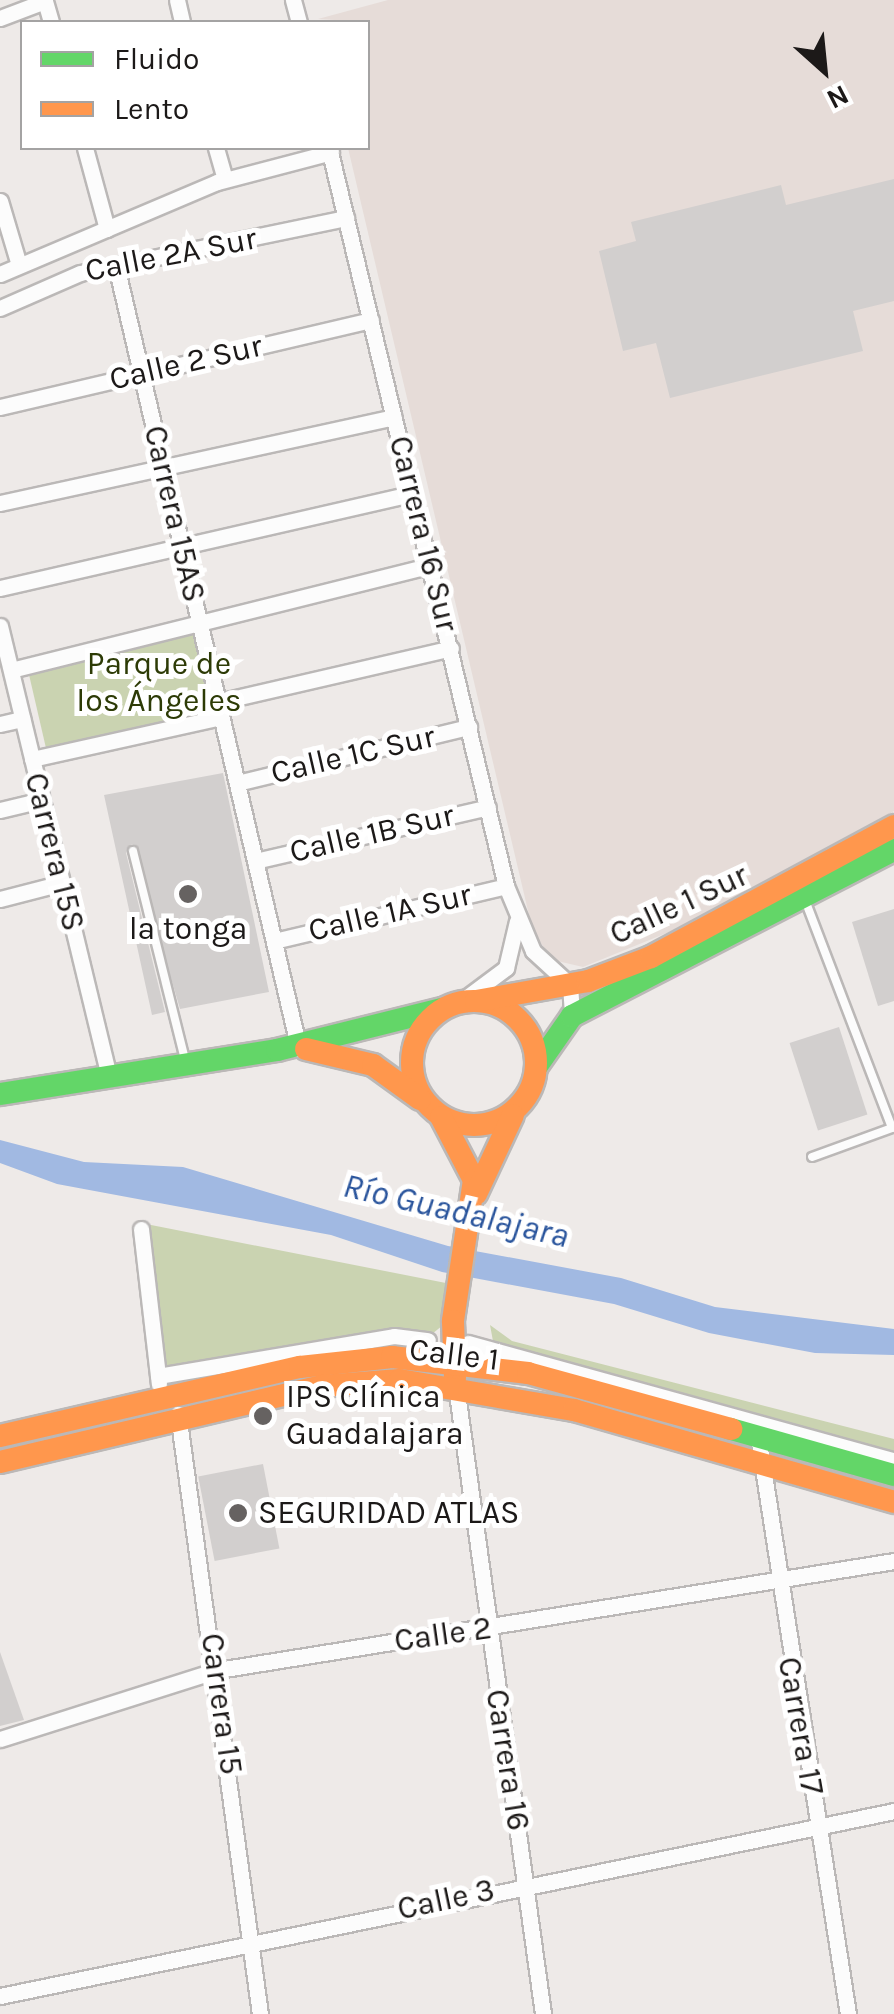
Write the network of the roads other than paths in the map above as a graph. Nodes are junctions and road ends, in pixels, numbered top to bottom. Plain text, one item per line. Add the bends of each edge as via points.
1 (46, 1) edge
2 (0, 18) edge
3 (86, 150) edge
4 (217, 150) edge
5 (330, 150) edge
6 (225, 180) junction
7 (0, 201) edge
8 (346, 218) junction
9 (107, 230) junction
10 (20, 265) junction
11 (117, 270) junction
12 (0, 274) edge
13 (0, 308) edge
14 (371, 320) junction
15 (141, 374) junction
16 (0, 407) edge
17 (394, 417) junction
18 (162, 464) junction
19 (412, 494) junction
20 (0, 503) edge
21 (181, 545) junction
22 (429, 566) junction
23 (0, 588) edge
24 (0, 626) edge
25 (200, 626) junction
26 (2, 645) edge
27 (451, 648) junction
28 (10, 670) junction
29 (220, 710) junction
30 (22, 718) junction
31 (0, 724) edge
32 (469, 727) junction
33 (32, 758) junction
34 (237, 782) junction
35 (42, 800) junction
36 (488, 807) junction
37 (0, 810) edge
38 (894, 826) edge
39 (894, 850) edge
40 (132, 851) dead end
41 (255, 862) junction
42 (62, 883) junction
43 (506, 886) junction
44 (0, 899) edge
45 (805, 900) junction
46 (517, 921) junction
47 (274, 941) junction
48 (570, 985) junction
49 (459, 1004) junction
50 (572, 1016) junction
51 (292, 1048) junction
52 (186, 1064) junction
53 (536, 1066) junction
54 (109, 1078) junction
55 (0, 1094) edge
56 (522, 1102) junction
57 (433, 1110) junction
58 (812, 1157) dead end
59 (473, 1202) junction
60 (142, 1230) dead end
61 (454, 1319) junction
62 (428, 1340) dead end
63 (468, 1343) junction
64 (392, 1357) junction
65 (496, 1368) junction
66 (454, 1374) junction
67 (168, 1396) junction
68 (0, 1436) edge
69 (758, 1436) junction
70 (894, 1460) edge
71 (0, 1462) edge
72 (760, 1463) junction
73 (894, 1475) edge
74 (894, 1502) edge
75 (894, 1562) edge
76 (775, 1582) junction
77 (486, 1630) junction
78 (218, 1670) junction
79 (0, 1739) edge
80 (894, 1811) edge
81 (818, 1822) junction
82 (526, 1884) junction
83 (251, 1940) junction
84 (0, 1996) edge
85 (260, 2014) edge
86 (543, 2014) edge
87 (848, 2014) edge

1 - 2 street
3 - 9 street
4 - 6 street
5 - 6 street
5 - 8 street, Carrera 16 Sur
6 - 9 street
7 - 10 street
8 - 11 street, Calle 2A Sur
8 - 14 street, Carrera 16 Sur
9 - 10 street
10 - 12 street
11 - 13 street, Calle 2A Sur via 60,279
11 - 15 street, Carrera 15AS
14 - 15 street, Calle 2 Sur
14 - 17 street, Carrera 16 Sur
15 - 16 street, Calle 2 Sur
15 - 18 street, Carrera 15AS
17 - 18 street
17 - 19 street, Carrera 16 Sur
18 - 20 street
18 - 21 street, Carrera 15AS
19 - 21 street
19 - 22 street, Carrera 16 Sur
21 - 23 street
21 - 25 street, Carrera 15AS
22 - 25 street
22 - 27 street, Carrera 16 Sur
24 - 26 street, Carrera 15S
25 - 28 street
25 - 29 street, Carrera 15AS
26 - 28 street, Carrera 15S
27 - 29 street
27 - 32 street, Carrera 16 Sur
28 - 30 street, Carrera 15S
29 - 33 street
29 - 34 street, Carrera 15AS
30 - 31 street
30 - 33 street, Carrera 15S
32 - 34 street, Calle 1C Sur
32 - 36 street, Carrera 16 Sur
33 - 35 street, Carrera 15S
34 - 41 street, Carrera 15AS
35 - 37 street
35 - 42 street, Carrera 15S
36 - 41 street, Calle 1B Sur
36 - 43 street, Carrera 16 Sur
38 - 48 main road, Calle 1 Sur via 731,920
39 - 45 main road, Calle 1 Sur
40 - 52 lane
41 - 47 street, Carrera 15AS
42 - 44 street
42 - 54 street, Carrera 15S
43 - 46 street, Carrera 16 Sur
43 - 47 street, Calle 1A Sur
45 - 50 main road, Calle 1 Sur
45 - 58 lane via 892,1128
46 - 48 street, Carrera 16 Sur
46 - 49 street via 506,968
47 - 51 street, Carrera 15AS
48 - 49 main road, Calle 1 Sur
48 - 50 street
49 - 51 main road, Calle 1 Sur
49 - 53 main road via 525,1027
49 - 57 main road via 412,1050
50 - 53 main road, Calle 1 Sur
51 - 52 main road, Calle 1 Sur
51 - 57 main road, Calle 1 Sur via 373,1065
52 - 54 main road, Calle 1 Sur
53 - 56 main road
54 - 55 main road, Calle 1 Sur
56 - 57 main road via 478,1126
56 - 59 main road
57 - 59 main road via 470,1161
59 - 61 main road
60 - 67 street, Carrera 15
61 - 63 main road
61 - 64 main road via 421,1354
61 - 66 main road
62 - 67 street via 394,1336
63 - 65 main road
63 - 70 street
64 - 66 main road, Calle 1
64 - 67 main road, Calle 1
65 - 66 main road, Calle 1
65 - 69 main road, Calle 1
66 - 67 main road, Calle 1
66 - 72 main road, Calle 1
66 - 77 street, Carrera 16
67 - 68 main road, Calle 1
67 - 71 main road, Calle 1
67 - 78 street, Carrera 15
69 - 72 street, Carrera 17
69 - 73 main road, Calle 1
72 - 74 main road, Calle 1
72 - 76 street, Carrera 17
75 - 76 street, Calle 2
76 - 77 street, Calle 2
76 - 81 street, Carrera 17
77 - 78 street, Calle 2
77 - 82 street, Carrera 16
78 - 79 street, Calle 2
78 - 83 street, Carrera 15
80 - 81 street, Calle 3
81 - 82 street, Calle 3
81 - 87 street, Carrera 17
82 - 83 street, Calle 3
82 - 86 street, Carrera 16
83 - 84 street, Calle 3
83 - 85 street, Carrera 15

